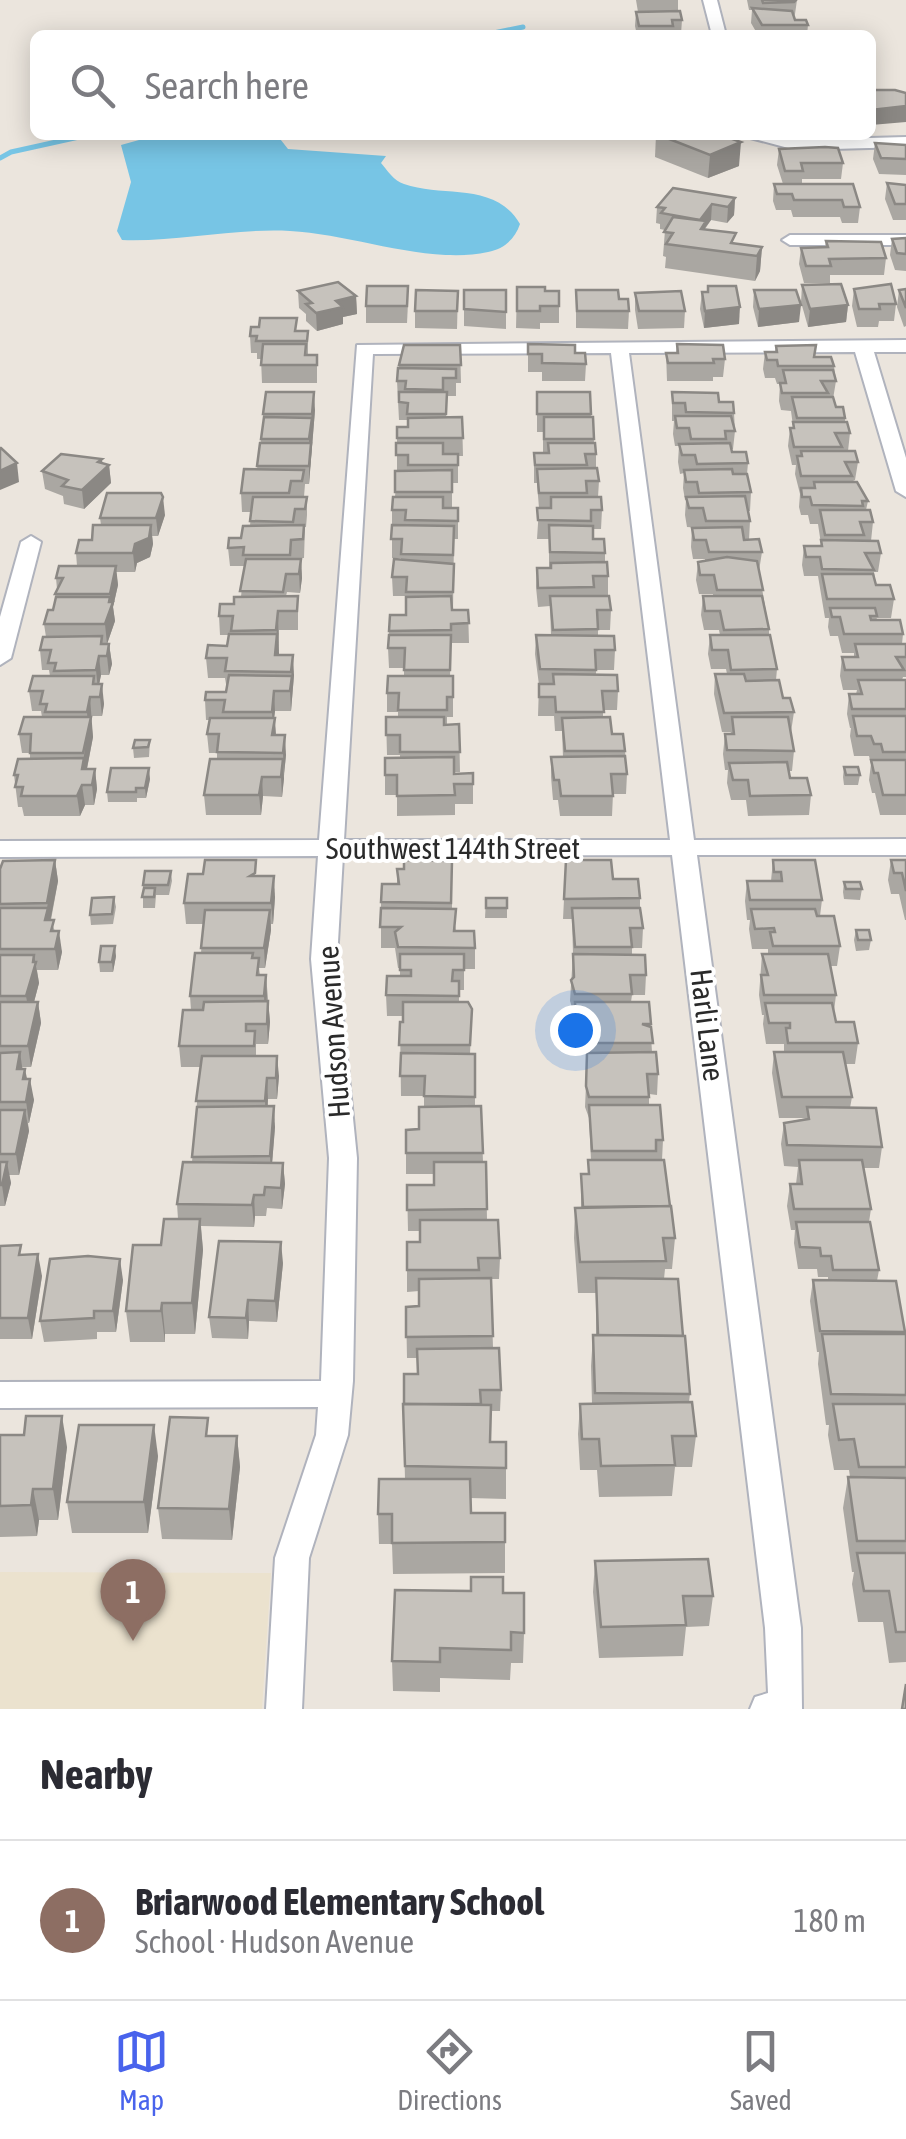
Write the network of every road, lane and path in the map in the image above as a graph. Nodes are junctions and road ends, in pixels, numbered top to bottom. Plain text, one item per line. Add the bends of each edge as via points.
1 (710, 0) edge
2 (718, 30) edge
3 (768, 140) edge
4 (906, 142) edge
5 (790, 240) dead end
6 (906, 240) edge
7 (619, 346) junction
8 (864, 346) junction
9 (906, 346) edge
10 (906, 491) edge
11 (31, 542) dead end
12 (0, 658) edge
13 (686, 847) junction
14 (906, 847) edge
15 (329, 848) junction
16 (0, 849) edge
17 (336, 1394) junction
18 (0, 1395) edge
19 (777, 1707) edge
20 (284, 1709) edge

1 - 2 street
3 - 4 street
5 - 6 street
7 - 8 street
7 - 13 street, Harli Lane
7 - 15 street, Hudson Avenue via 364,349
8 - 9 street
8 - 10 street
11 - 12 street
13 - 14 street, Southwest 144th Street
13 - 15 street, Southwest 144th Street
13 - 19 street, Harli Lane via 783,1628
15 - 16 street, Southwest 144th Street
15 - 17 street, Hudson Avenue via 324,959 343,1158
17 - 18 street
17 - 20 street, Hudson Avenue via 332,1435 292,1558

